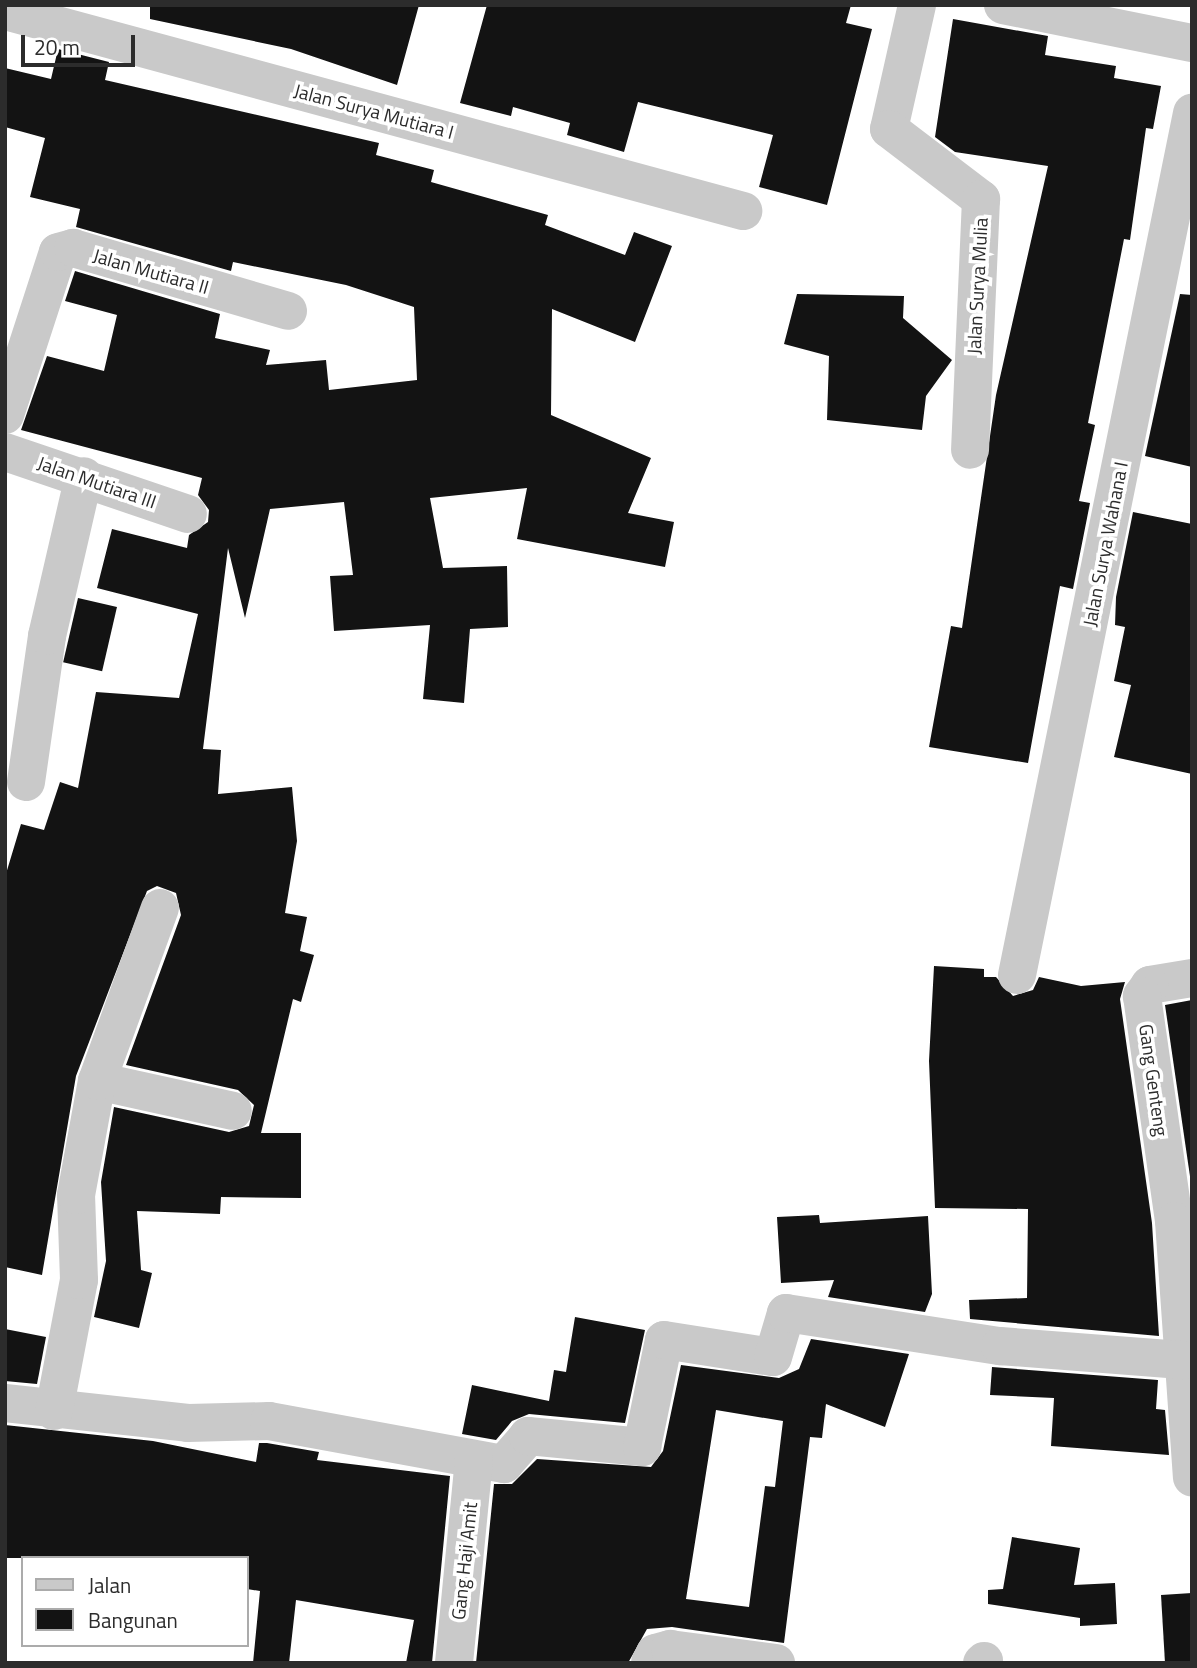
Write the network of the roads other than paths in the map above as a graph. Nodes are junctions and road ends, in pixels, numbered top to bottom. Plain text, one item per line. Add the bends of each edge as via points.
1 (917, 5) edge
2 (1003, 5) edge
3 (5, 11) edge
4 (1192, 43) edge
5 (1192, 113) edge
6 (743, 211) dead end
7 (288, 311) dead end
8 (5, 415) edge
9 (970, 450) dead end
10 (5, 452) edge
11 (84, 476) junction
12 (188, 514) dead end
13 (26, 782) dead end
14 (160, 908) dead end
15 (1017, 975) dead end
16 (1192, 978) edge
17 (97, 1081) junction
18 (233, 1111) dead end
19 (1183, 1219) edge
20 (1184, 1360) junction
21 (5, 1403) edge
22 (54, 1411) junction
23 (474, 1460) junction
24 (1192, 1477) edge
25 (454, 1663) edge
26 (650, 1663) edge
27 (776, 1663) edge

1 - 9 street, Jalan Surya Mulia via 888,129 981,199
2 - 4 street
3 - 6 street, Jalan Surya Mutiara I
5 - 15 street, Jalan Surya Wahana I
7 - 8 street, Jalan Mutiara II via 73,248 58,252
10 - 11 street, Jalan Mutiara III
11 - 12 street, Jalan Mutiara III
11 - 13 street via 44,649
14 - 17 street
16 - 19 street, Gang Genteng via 1150,985 1142,996
17 - 18 street
17 - 22 street via 76,1195 79,1280
19 - 20 street, Gang Genteng
20 - 23 street via 1000,1346 786,1313 773,1357 664,1340 642,1447 528,1436 504,1464
20 - 24 street, Gang Genteng
21 - 22 street
22 - 23 street via 188,1423 269,1421
23 - 25 street, Gang Haji Amit
26 - 27 street via 655,1653 670,1649

